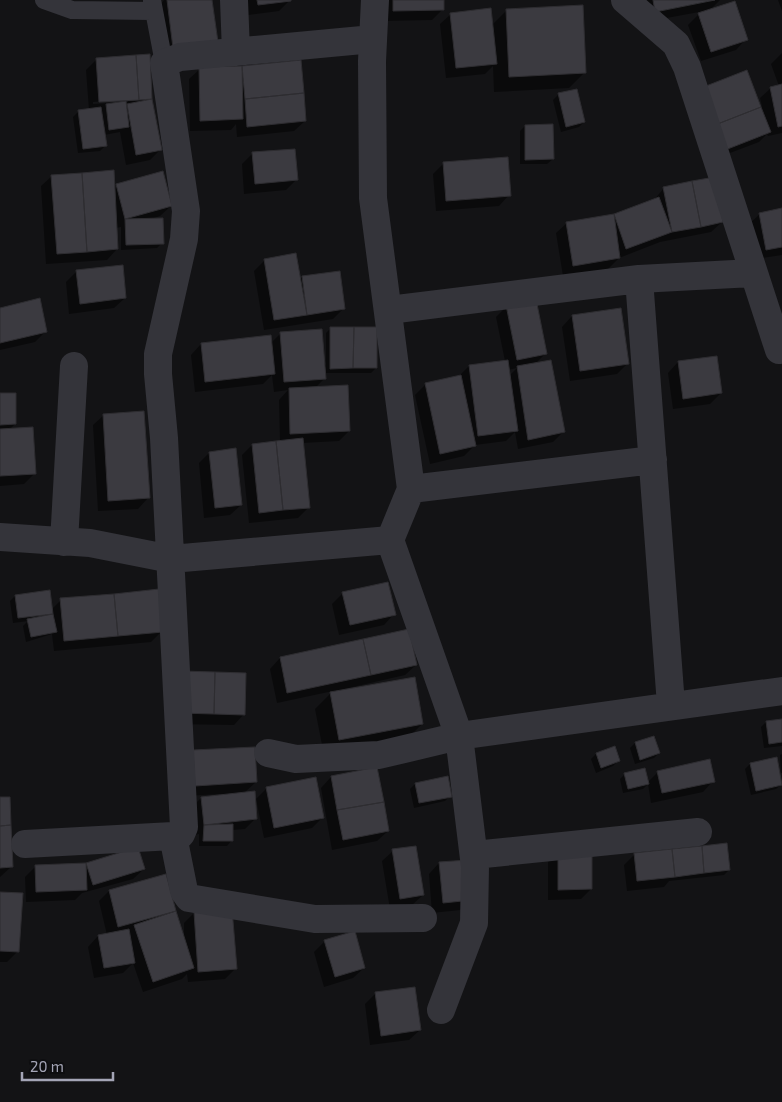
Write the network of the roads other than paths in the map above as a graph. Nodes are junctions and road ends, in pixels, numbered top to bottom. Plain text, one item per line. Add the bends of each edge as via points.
1 (44, 0) edge
2 (234, 0) edge
3 (375, 0) edge
4 (625, 0) edge
5 (152, 5) edge
6 (373, 39) junction
7 (236, 52) junction
8 (164, 63) junction
9 (753, 273) junction
10 (639, 279) junction
11 (389, 310) junction
12 (779, 350) dead end
13 (74, 366) dead end
14 (653, 460) junction
15 (411, 489) junction
16 (0, 537) edge
17 (390, 540) junction
18 (64, 542) junction
19 (171, 559) junction
20 (782, 691) edge
21 (671, 706) junction
22 (459, 736) junction
23 (268, 753) dead end
24 (698, 832) dead end
25 (173, 836) junction
26 (25, 844) dead end
27 (474, 855) junction
28 (423, 918) dead end
29 (441, 1010) dead end

1 - 5 lane via 72,10
2 - 7 street
3 - 6 street
4 - 9 street via 676,44 687,67
5 - 8 lane
6 - 7 street
6 - 11 street via 373,198
7 - 8 street via 180,57
8 - 19 street via 186,211 184,239 158,354
9 - 10 street
9 - 12 street
10 - 11 street
10 - 14 street
11 - 15 street
13 - 18 street
14 - 15 street
14 - 21 street
15 - 17 street
16 - 18 street
17 - 19 street
17 - 22 street
18 - 19 street via 90,543
19 - 25 street via 184,828 181,834
20 - 21 street
21 - 22 street
22 - 23 street via 379,755 296,760
22 - 27 street
24 - 27 street
25 - 26 street
25 - 28 street via 184,891 189,898 315,919
27 - 29 street via 474,923

